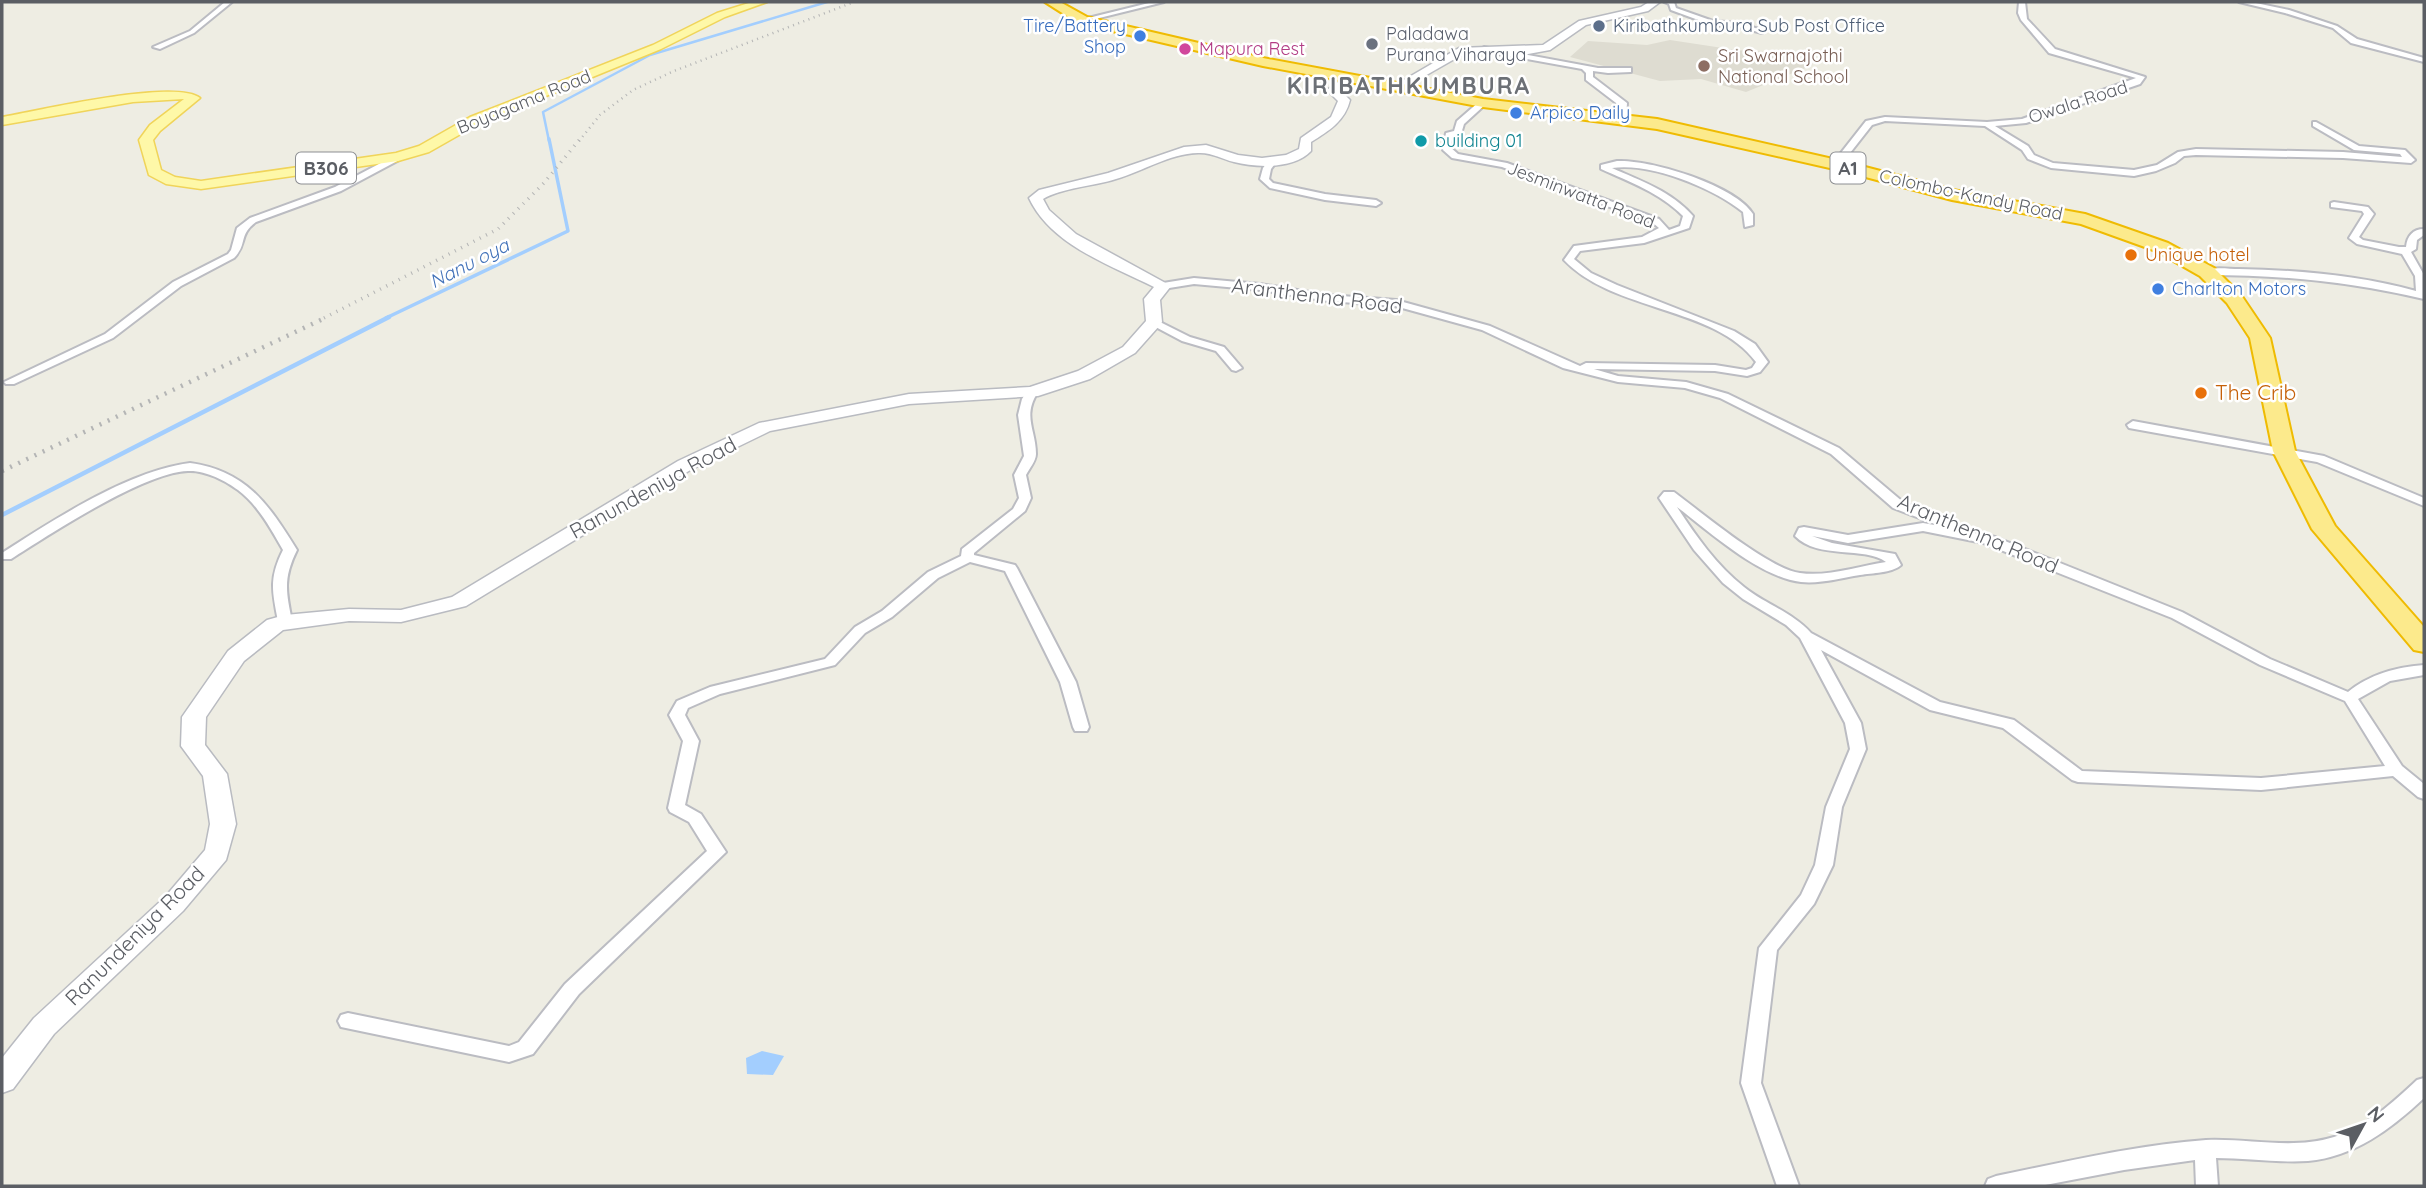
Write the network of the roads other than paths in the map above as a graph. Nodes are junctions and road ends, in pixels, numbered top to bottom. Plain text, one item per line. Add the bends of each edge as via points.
1 (229, 2) edge
2 (762, 2) edge
3 (1051, 2) edge
4 (1161, 2) edge
5 (1655, 2) edge
6 (1667, 2) edge
7 (2022, 2) edge
8 (2242, 2) edge
9 (1083, 20) junction
10 (1762, 31) dead end
11 (158, 47) dead end
12 (1487, 49) junction
13 (2424, 60) edge
14 (1628, 71) dead end
15 (1588, 73) junction
16 (1347, 79) junction
17 (1398, 87) junction
18 (1483, 103) junction
19 (1622, 119) junction
20 (2, 121) edge
21 (2304, 122) dead end
22 (1987, 124) junction
23 (2316, 124) junction
24 (2328, 125) dead end
25 (398, 157) junction
26 (2411, 160) junction
27 (1273, 161) junction
28 (2424, 164) edge
29 (1836, 165) junction
30 (1376, 203) dead end
31 (2333, 205) dead end
32 (1748, 225) dead end
33 (2424, 232) edge
34 (1644, 240) junction
35 (2400, 250) junction
36 (2207, 272) junction
37 (1163, 286) junction
38 (2423, 295) edge
39 (1153, 323) junction
40 (1567, 366) junction
41 (1236, 368) dead end
42 (10, 382) dead end
43 (1032, 392) junction
44 (2133, 425) dead end
45 (2284, 451) junction
46 (2424, 502) edge
47 (1990, 540) junction
48 (6, 556) dead end
49 (968, 558) junction
50 (285, 621) junction
51 (1806, 636) junction
52 (2424, 644) edge
53 (2424, 670) edge
54 (2350, 698) junction
55 (1082, 727) dead end
56 (2396, 770) junction
57 (2424, 793) edge
58 (348, 1021) dead end
59 (2, 1080) edge
60 (2424, 1086) edge
61 (2205, 1149) junction
62 (1788, 1186) edge
63 (1996, 1186) edge
64 (2207, 1186) edge

1 - 11 street via 192,32
2 - 25 main road, Boyagama Road / B306 via 721,15 657,47 475,120 424,149
3 - 9 highway, Colombo-Kandy Road / A1
4 - 9 street
5 - 12 main road via 1644,9 1583,23 1546,48
6 - 10 street via 1672,2 1672,9 1712,23
7 - 22 street, Owala Road via 2020,12 2027,25 2052,51 2141,77 2023,121
8 - 13 street via 2287,11 2335,27 2354,41
9 - 16 highway, Colombo-Kandy Road / A1
12 - 15 street via 1559,61
12 - 17 main road via 1463,50
14 - 15 street
15 - 19 street via 1624,105
16 - 17 highway, Colombo-Kandy Road / A1
16 - 27 main road via 1333,90 1343,100 1334,122 1305,141 1305,151 1299,155
17 - 18 highway, Colombo-Kandy Road / A1
18 - 19 highway, Colombo-Kandy Road / A1
18 - 34 street, Jesminwatta Road via 1460,123 1458,132 1449,135 1446,148 1455,156 1504,164 1656,221 1665,229
19 - 29 highway, Colombo-Kandy Road / A1
20 - 25 main road, Boyagama Road / B306 via 189,94 194,98 146,140 154,172 171,181 201,185
21 - 23 street
22 - 26 street via 2025,148 2031,157 2051,165 2134,173 2148,172 2174,162 2181,154 2196,152
22 - 29 street, Owala Road via 1885,118 1869,123
23 - 24 street
23 - 26 street via 2357,148 2402,152
25 - 42 street via 338,189 253,220 242,228 231,256 177,284 109,336
26 - 28 street
27 - 30 street via 1265,179 1270,185
27 - 37 main road via 1196,149 1036,198 1063,234
29 - 36 highway, Colombo-Kandy Road / A1 via 1952,195 2085,219 2162,247
31 - 35 street via 2365,209 2369,214 2354,239
32 - 34 street via 1746,210 1716,191 1657,171 1611,163 1604,167 1658,192 1688,216 1684,228
33 - 35 street via 2412,239 2411,249
34 - 40 street, Jesminwatta Road via 1577,248 1569,260 1581,273 1605,285 1738,336 1758,351 1762,362 1747,373 1715,368
35 - 38 street via 2406,252 2420,276
36 - 38 street via 2257,271
36 - 45 highway, Colombo-Kandy Road / A1 via 2234,299 2260,338
37 - 39 main road via 1152,299
37 - 40 street, Aranthenna Road via 1194,281 1396,303 1486,328
39 - 41 street via 1220,349
39 - 43 main road, Ranundeniya Road via 1129,350 1084,376
40 - 47 street, Aranthenna Road via 1618,379 1686,385 1724,396 1835,451 1898,505
43 - 49 street via 1027,397 1024,428 1030,456 1020,475 1025,499 1019,511 967,552
43 - 50 main road, Ranundeniya Road via 909,399 765,427 685,466 459,602 401,616
44 - 45 street
45 - 46 street via 2360,473
45 - 52 highway, Colombo-Kandy Road / A1 via 2324,529
47 - 51 street via 1923,527 1848,539 1804,531 1802,536 1810,543 1874,551 1890,557 1894,565 1799,579 1751,554 1669,495 1665,498 1685,530 1732,583
47 - 54 street, Aranthenna Road via 2178,615 2265,662
48 - 50 street via 96,503 166,472 189,467 240,486 274,524 290,550 277,586
49 - 55 street via 1010,568 1068,682
49 - 58 street via 933,575 860,630 830,662 715,690 682,705 677,715 691,741 676,808 695,818 717,852 572,989 526,1048 509,1054
50 - 59 main road, Ranundeniya Road via 236,656 194,717 193,746 215,774 223,824 217,853 174,904 44,1026
51 - 56 street via 1935,706 2008,724 2078,776 2260,784
51 - 62 street via 1853,723 1858,749 1834,807 1824,865 1808,899 1768,948 1751,1083
53 - 54 street via 2388,675
54 - 56 street
56 - 57 street
60 - 61 street via 2385,1122 2320,1150
61 - 63 street
61 - 64 street

